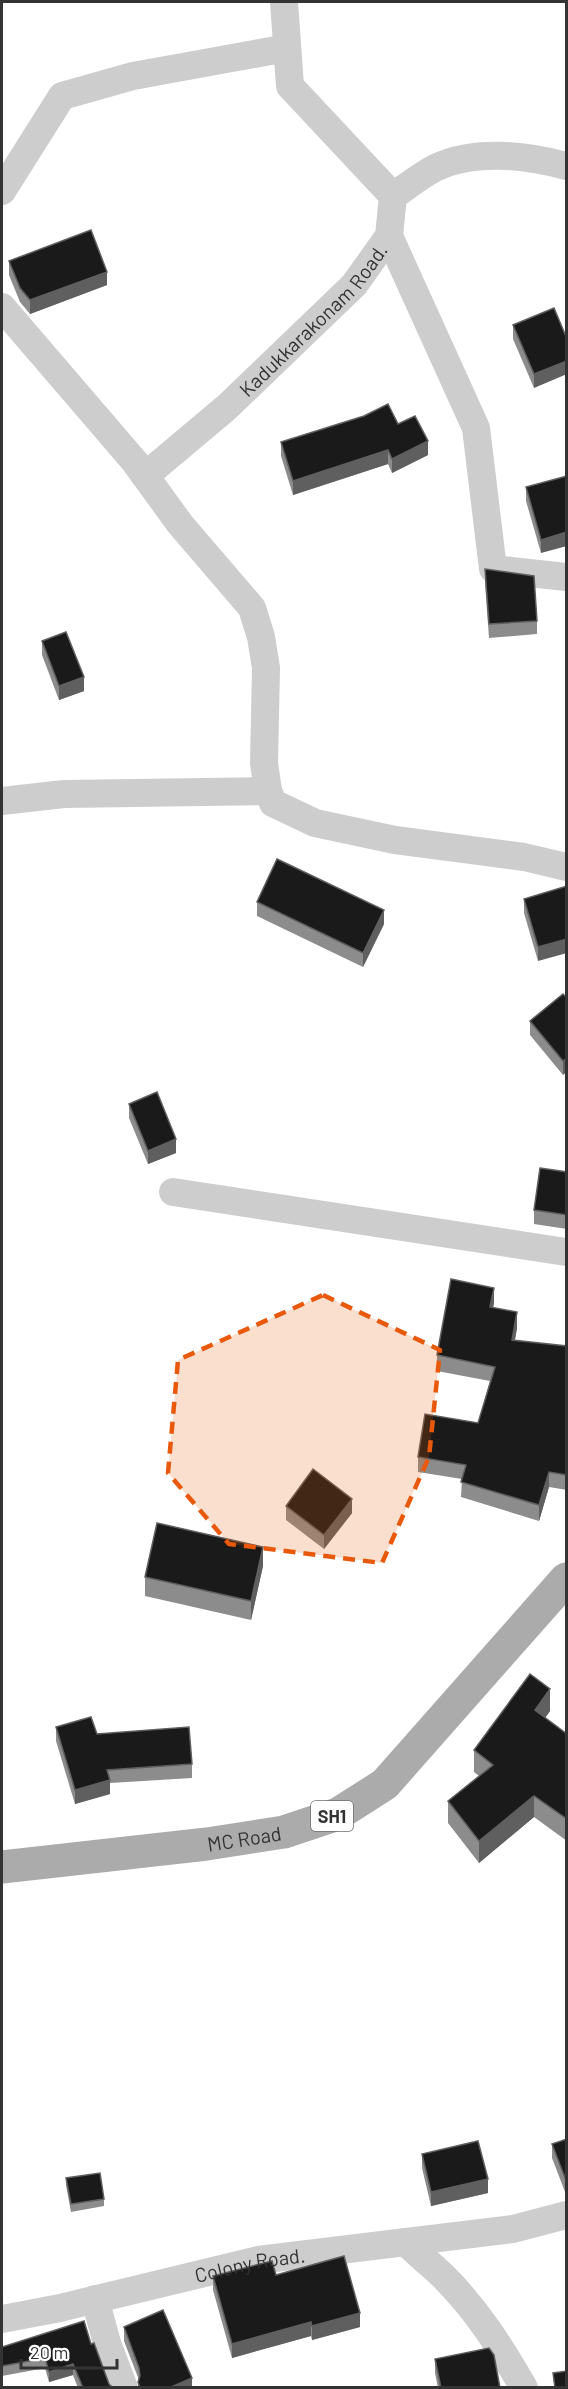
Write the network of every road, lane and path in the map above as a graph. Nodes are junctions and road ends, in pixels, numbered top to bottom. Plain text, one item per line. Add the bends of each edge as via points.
1 (284, 2) edge
2 (287, 48) junction
3 (567, 166) edge
4 (2, 191) edge
5 (393, 196) junction
6 (389, 236) junction
7 (2, 307) edge
8 (145, 476) junction
9 (567, 577) edge
10 (268, 791) junction
11 (2, 801) edge
12 (567, 867) edge
13 (174, 1192) dead end
14 (567, 1251) edge
15 (567, 1579) edge
16 (2, 1867) edge
17 (567, 2215) edge
18 (406, 2242) junction
19 (95, 2299) junction
20 (2, 2319) edge
21 (124, 2388) edge
22 (524, 2388) edge

1 - 2 street
2 - 4 street via 133,76 62,96
2 - 5 street via 290,86
3 - 5 street via 477,156 436,168
5 - 6 street, Kadukkarakonam Road.
6 - 8 street, Kadukkarakonam Road. via 354,285 227,407
6 - 9 street via 476,428 493,569
7 - 8 street
8 - 10 street via 180,524 252,608 266,668 264,764
10 - 11 street via 64,794
10 - 12 street via 273,803 315,823
13 - 14 street
15 - 16 main road, MC Road / SH1 via 385,1784 338,1814 273,1834
17 - 18 street, Colony Road. via 513,2229
18 - 19 street, Colony Road. via 258,2260
18 - 22 street via 480,2318
19 - 20 street, Colony Road.
19 - 21 street

